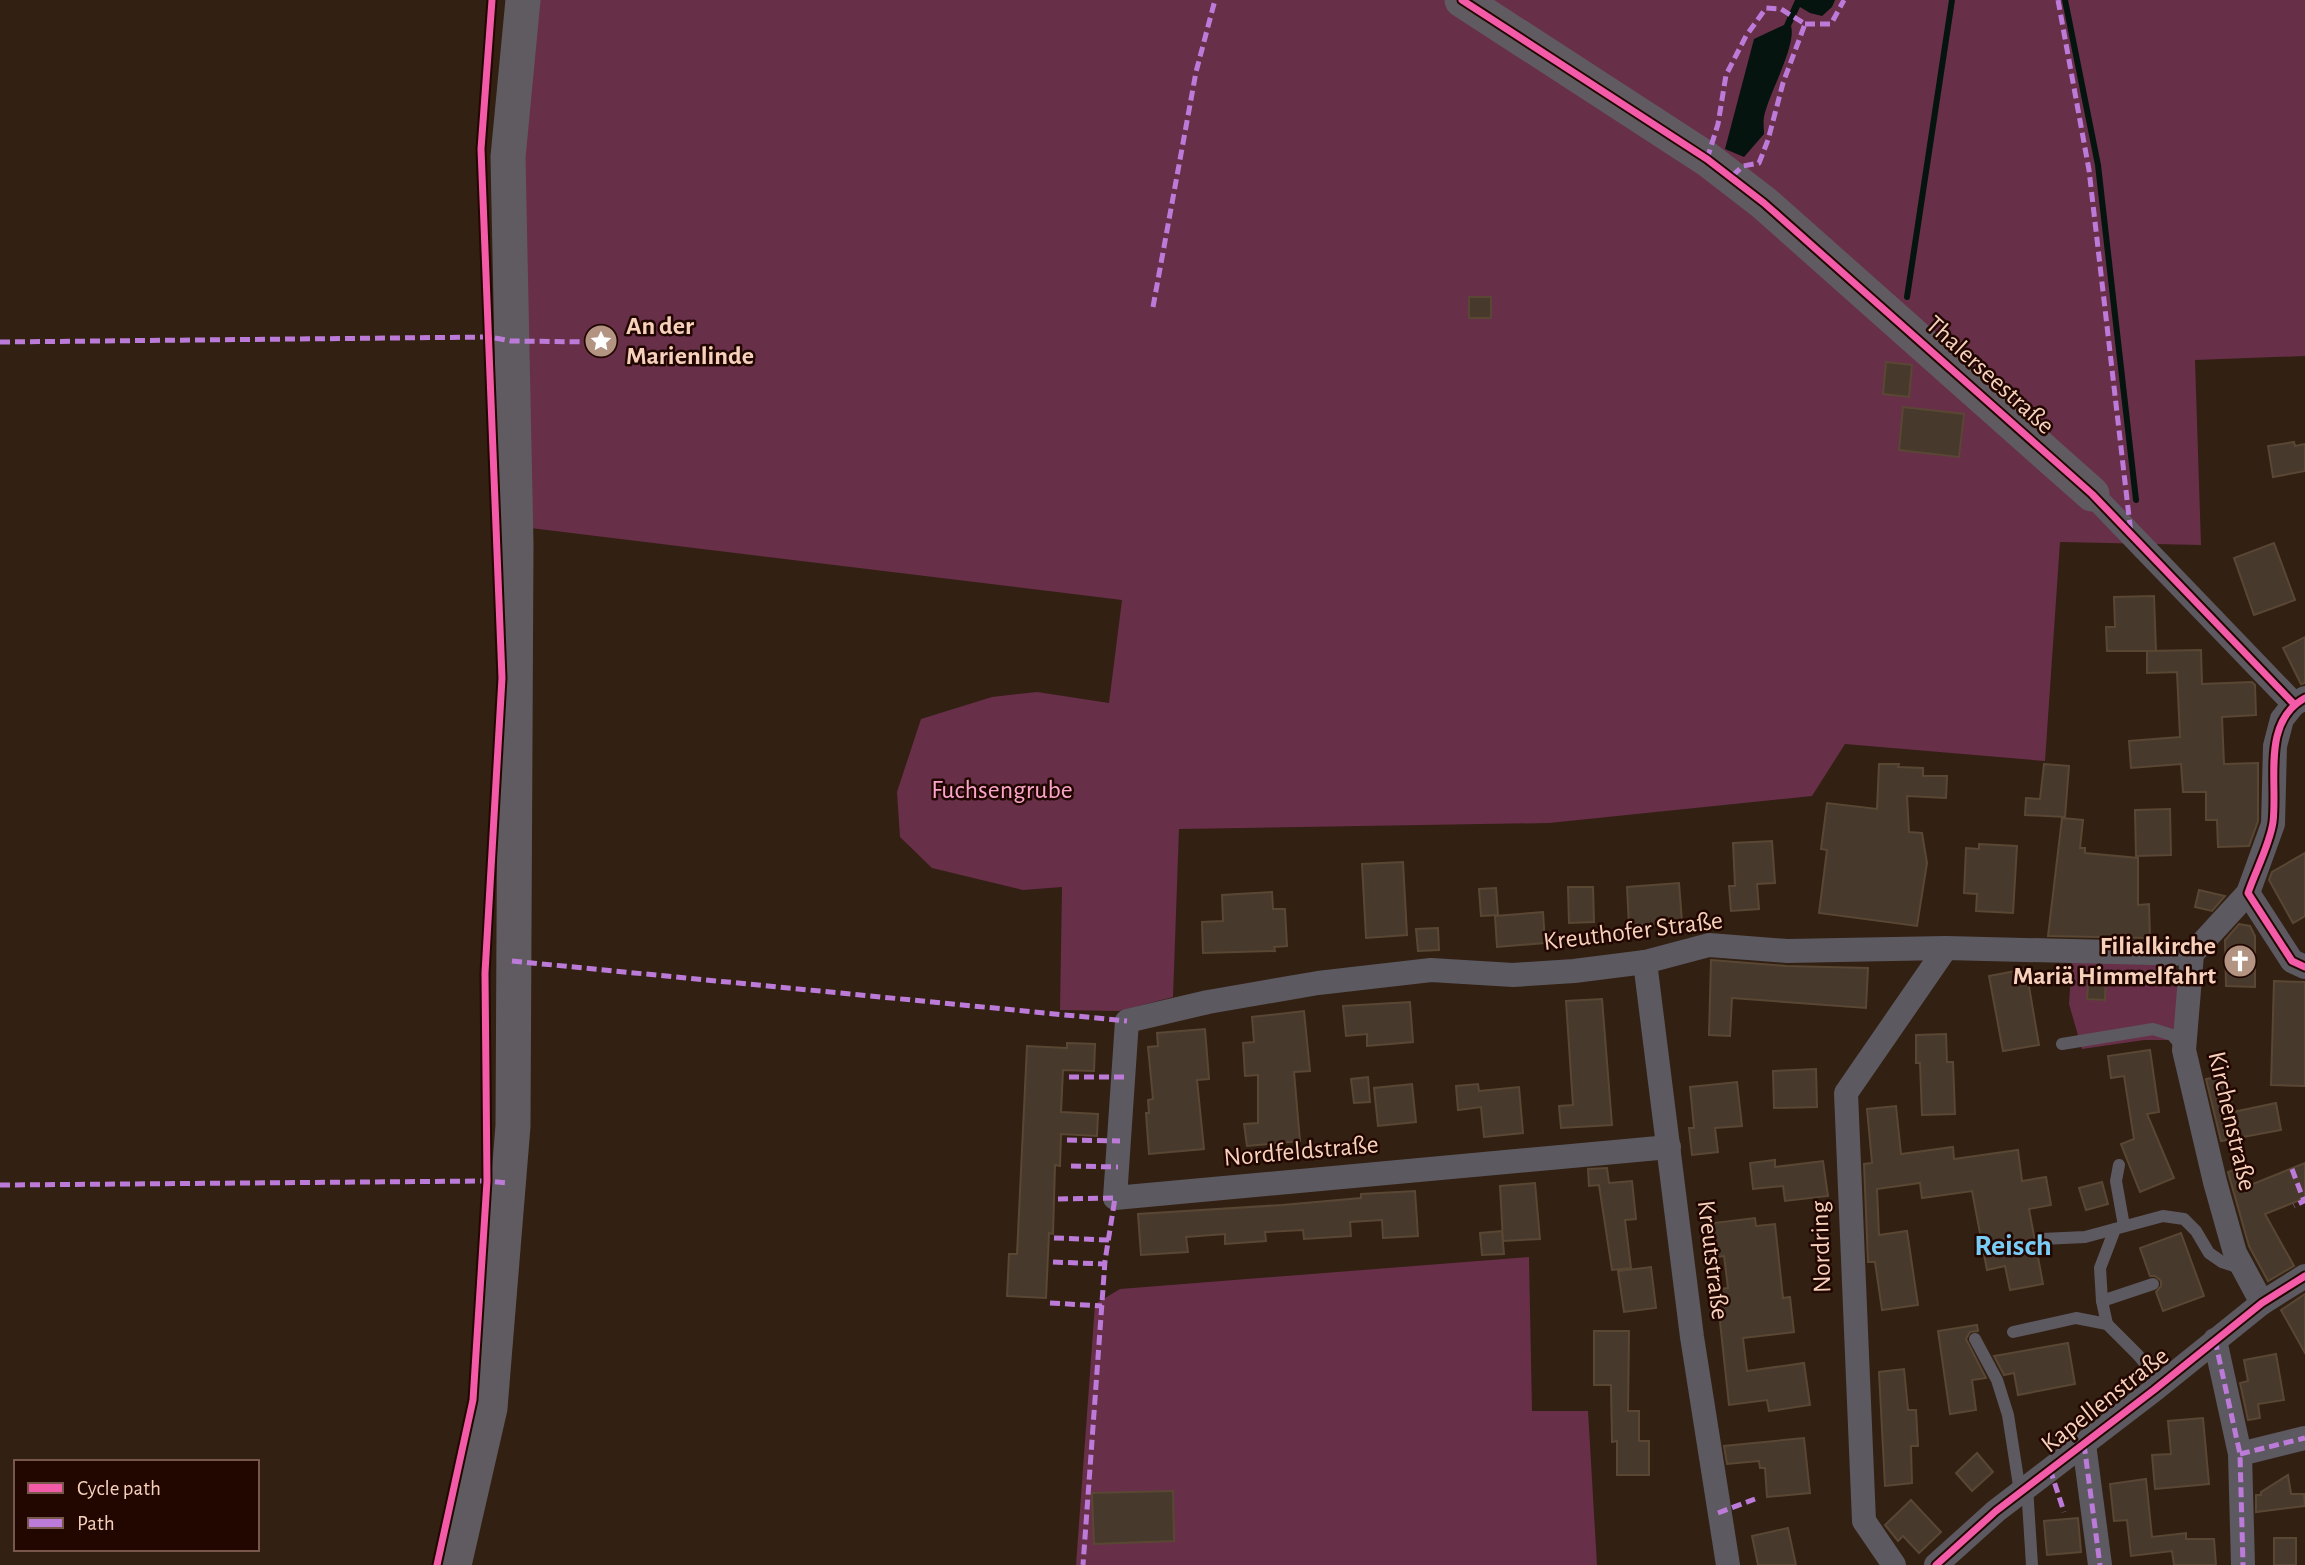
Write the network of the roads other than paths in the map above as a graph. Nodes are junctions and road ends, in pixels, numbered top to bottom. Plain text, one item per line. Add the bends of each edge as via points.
1 (523, 0) edge
2 (1462, 0) edge
3 (2092, 494) joint
4 (2300, 701) edge
5 (2248, 893) junction
6 (1946, 948) junction
7 (2192, 954) junction
8 (1645, 962) junction
9 (2305, 967) edge
10 (1127, 1021) joint
11 (2062, 1044) dead end
12 (2184, 1051) junction
13 (1669, 1147) junction
14 (2119, 1165) dead end
15 (2120, 1227) junction
16 (2042, 1239) dead end
17 (2244, 1269) junction
18 (2305, 1276) edge
19 (2153, 1284) dead end
20 (2102, 1301) junction
21 (2262, 1303) junction
22 (2107, 1324) junction
23 (2013, 1332) dead end
24 (1975, 1339) dead end
25 (2215, 1340) junction
26 (2162, 1384) junction
27 (2305, 1438) edge
28 (2084, 1444) junction
29 (2240, 1454) junction
30 (2024, 1489) junction
31 (454, 1565) edge
32 (1728, 1565) edge
33 (1894, 1565) edge
34 (1936, 1565) edge
35 (2032, 1565) edge
36 (2100, 1565) edge
37 (2243, 1565) edge

1 - 31 street via 508,157 516,544 513,1126 490,1408
2 - 3 street, Thalerseestraße via 1707,159 1764,203
3 - 4 street, Thalerseestraße
4 - 5 street, Thalerseestraße via 2282,719 2275,746 2273,824
5 - 7 street
5 - 9 street via 2292,961
6 - 7 street, Kreuthofer Straße
6 - 8 street, Kreuthofer Straße via 1787,951 1709,945
6 - 33 street, Nordring via 1846,1093 1864,1521
7 - 12 street, Kirchenstraße
8 - 10 street, Kreuthofer Straße via 1513,975 1432,970 1318,983
8 - 13 street, Kreutstraße
10 - 13 street, Nordfeldstraße via 1115,1198
11 - 12 lane via 2153,1029 2172,1035
12 - 17 street, Kirchenstraße via 2215,1182
13 - 32 street, Kreutstraße via 1692,1337
14 - 15 lane
15 - 16 lane via 2085,1237
15 - 17 lane via 2163,1216 2185,1219 2209,1253
15 - 20 lane via 2100,1268
17 - 21 street, Kirchenstraße
18 - 21 street, Kapellenstraße
19 - 20 lane
20 - 22 lane
21 - 25 street, Kapellenstraße
22 - 23 lane via 2076,1318
22 - 26 lane
24 - 30 lane via 1997,1380
25 - 26 street, Kapellenstraße
25 - 29 street
26 - 28 street, Kapellenstraße
27 - 29 street
28 - 30 street, Kapellenstraße
28 - 36 street
29 - 37 street
30 - 34 street, Kapellenstraße
30 - 35 lane

